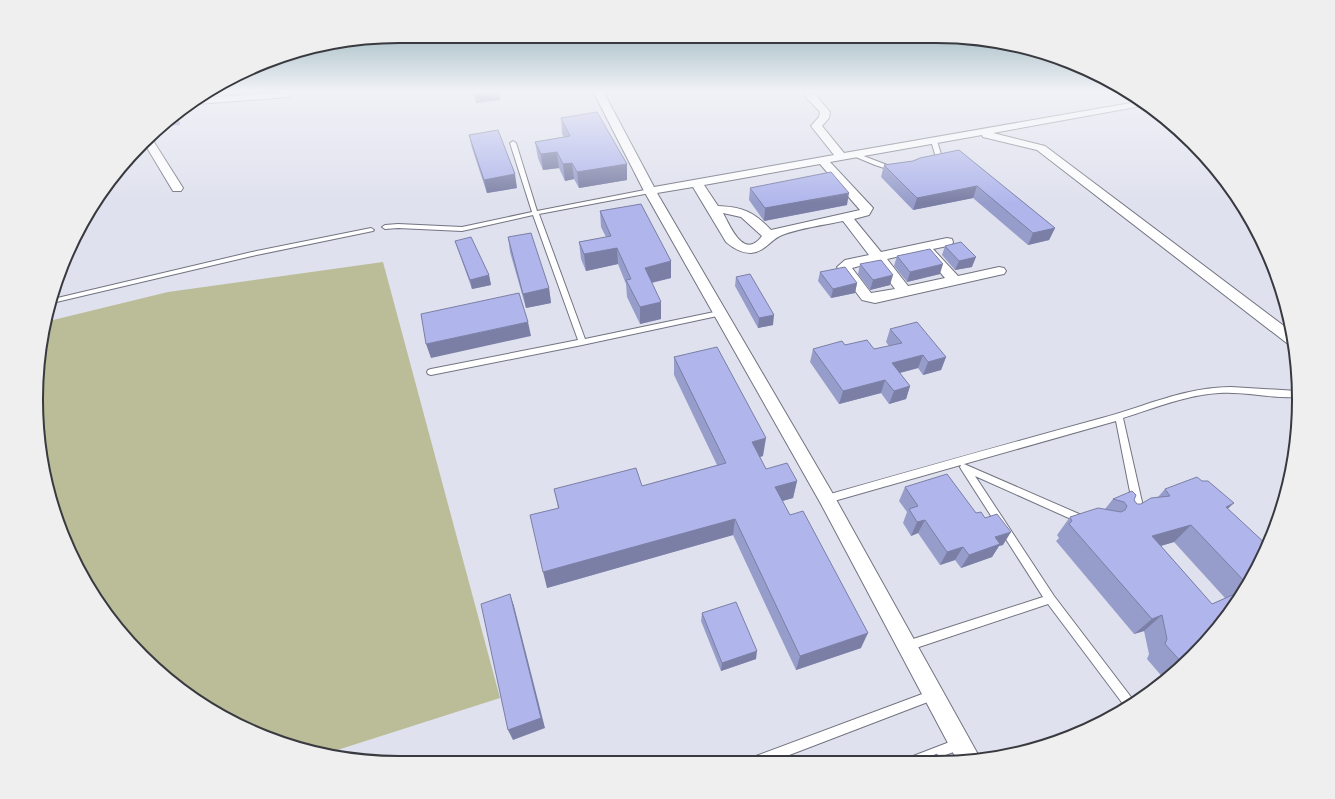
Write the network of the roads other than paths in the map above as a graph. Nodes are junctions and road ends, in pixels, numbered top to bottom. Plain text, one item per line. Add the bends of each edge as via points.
1 (617, 128) edge
2 (818, 128) edge
3 (1062, 128) edge
4 (979, 134) junction
5 (1042, 134) junction
6 (934, 141) junction
7 (513, 143) dead end
8 (150, 144) edge
9 (853, 154) junction
10 (841, 156) junction
11 (823, 161) junction
12 (924, 166) edge
13 (897, 169) edge
14 (696, 182) junction
15 (177, 188) dead end
16 (650, 191) junction
17 (714, 210) junction
18 (535, 213) junction
19 (846, 217) junction
20 (384, 227) dead end
21 (371, 230) dead end
22 (769, 236) junction
23 (947, 242) dead end
24 (925, 247) junction
25 (878, 256) junction
26 (999, 271) dead end
27 (955, 281) junction
28 (905, 292) junction
29 (57, 301) edge
30 (719, 313) junction
31 (1286, 334) edge
32 (582, 342) junction
33 (431, 372) dead end
34 (1292, 394) edge
35 (1119, 417) junction
36 (952, 462) junction
37 (965, 468) junction
38 (827, 499) junction
39 (1125, 517) edge
40 (1092, 523) edge
41 (1050, 599) junction
42 (907, 646) junction
43 (934, 695) junction
44 (1127, 700) edge
45 (960, 744) junction
46 (966, 754) edge
47 (772, 756) edge
48 (928, 756) edge

1 - 16 street
2 - 10 street
3 - 5 street
4 - 5 street
4 - 5 street
4 - 6 street
5 - 31 street
6 - 9 street
6 - 12 lane via 937,160
7 - 18 lane
8 - 15 street
9 - 10 street
9 - 13 lane
10 - 11 street
11 - 14 street
11 - 19 street via 867,208 865,212
14 - 16 street
14 - 17 street
16 - 18 lane
16 - 30 street
17 - 22 street via 745,213
17 - 22 street via 738,246 750,249 762,245
18 - 20 lane via 462,229
18 - 32 lane
19 - 22 street via 798,226
19 - 25 street
21 - 29 lane via 252,254
23 - 24 street
24 - 25 street
24 - 27 street
25 - 28 street
25 - 28 street via 850,263 844,267 846,272 866,296 875,298
26 - 27 street
27 - 28 street
30 - 32 lane
30 - 38 street
32 - 33 lane
34 - 35 lane via 1210,391
35 - 36 lane
35 - 39 lane via 1137,502
36 - 37 lane
36 - 38 lane
37 - 40 lane
37 - 41 lane
38 - 42 street
41 - 42 lane
41 - 44 lane
42 - 43 street
43 - 45 street
43 - 47 lane
45 - 46 street
45 - 48 lane

